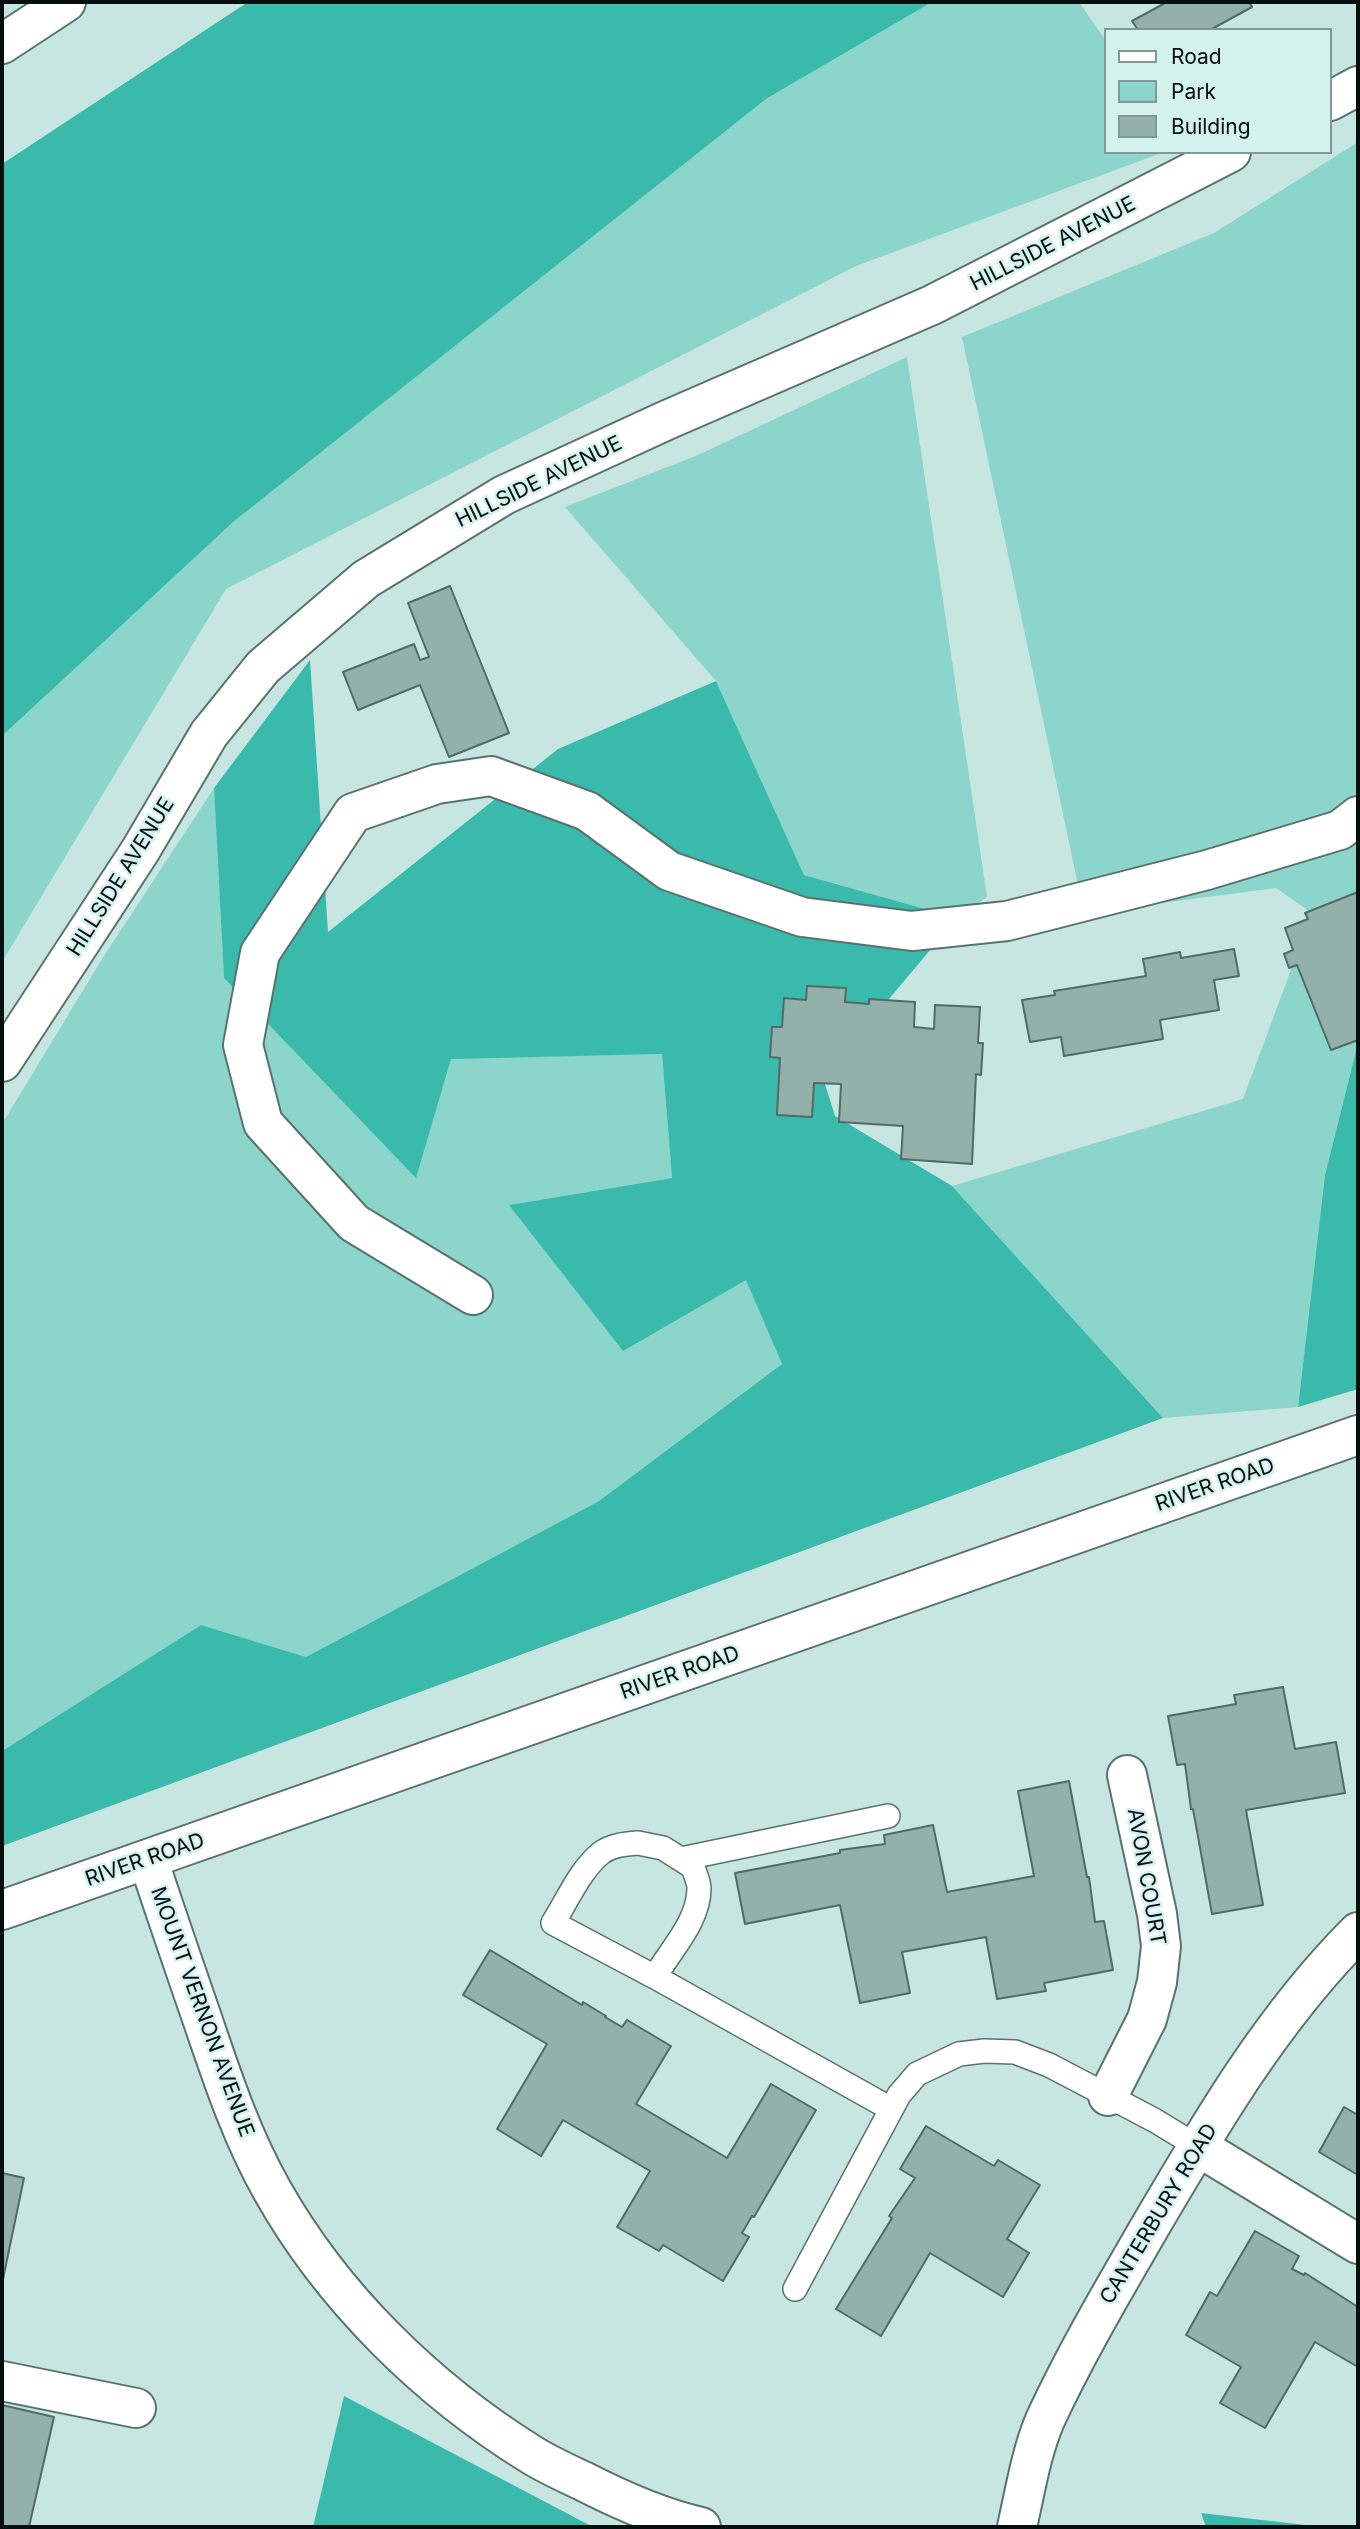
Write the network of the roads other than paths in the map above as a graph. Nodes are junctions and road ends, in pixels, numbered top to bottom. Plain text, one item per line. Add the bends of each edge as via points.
1 (66, 2) edge
2 (2, 44) edge
3 (1358, 86) edge
4 (1332, 100) edge
5 (1227, 154) edge
6 (1358, 816) edge
7 (2, 1062) edge
8 (473, 1295) dead end
9 (1358, 1435) edge
10 (1127, 1775) dead end
11 (888, 1816) dead end
12 (148, 1859) junction
13 (681, 1859) junction
14 (2, 1910) edge
15 (1358, 1932) edge
16 (656, 1977) junction
17 (1108, 2096) junction
18 (891, 2109) junction
19 (1197, 2146) junction
20 (1358, 2244) edge
21 (795, 2290) dead end
22 (2, 2381) edge
23 (136, 2408) dead end
24 (701, 2527) edge
25 (1017, 2527) edge

1 - 2 street
3 - 4 street
5 - 7 street, HILLSIDE AVENUE via 932,305 504,495 366,579 263,667 209,734 140,851
6 - 8 street via 1340,830 1208,870 1007,921 912,931 802,917 669,871 587,811 491,776 437,784 354,813 260,953 243,1045 263,1123 354,1223
9 - 12 street, RIVER ROAD
10 - 17 street, AVON COURT via 1161,1946 1147,2019
11 - 13 lane
12 - 14 street, RIVER ROAD
12 - 24 street, MOUNT VERNON AVENUE via 231,2104 271,2190 344,2293 410,2363 533,2456 651,2512
13 - 16 lane via 693,1867 699,1887 696,1908
13 - 16 lane via 663,1848 638,1843 619,1844 602,1852 552,1923
15 - 19 street, CANTERBURY ROAD via 1266,2039
16 - 18 lane
17 - 18 lane via 1015,2052 984,2051 959,2054 917,2074
17 - 19 lane
18 - 21 lane
19 - 20 street
19 - 25 street, CANTERBURY ROAD via 1098,2317 1044,2422
22 - 23 street

